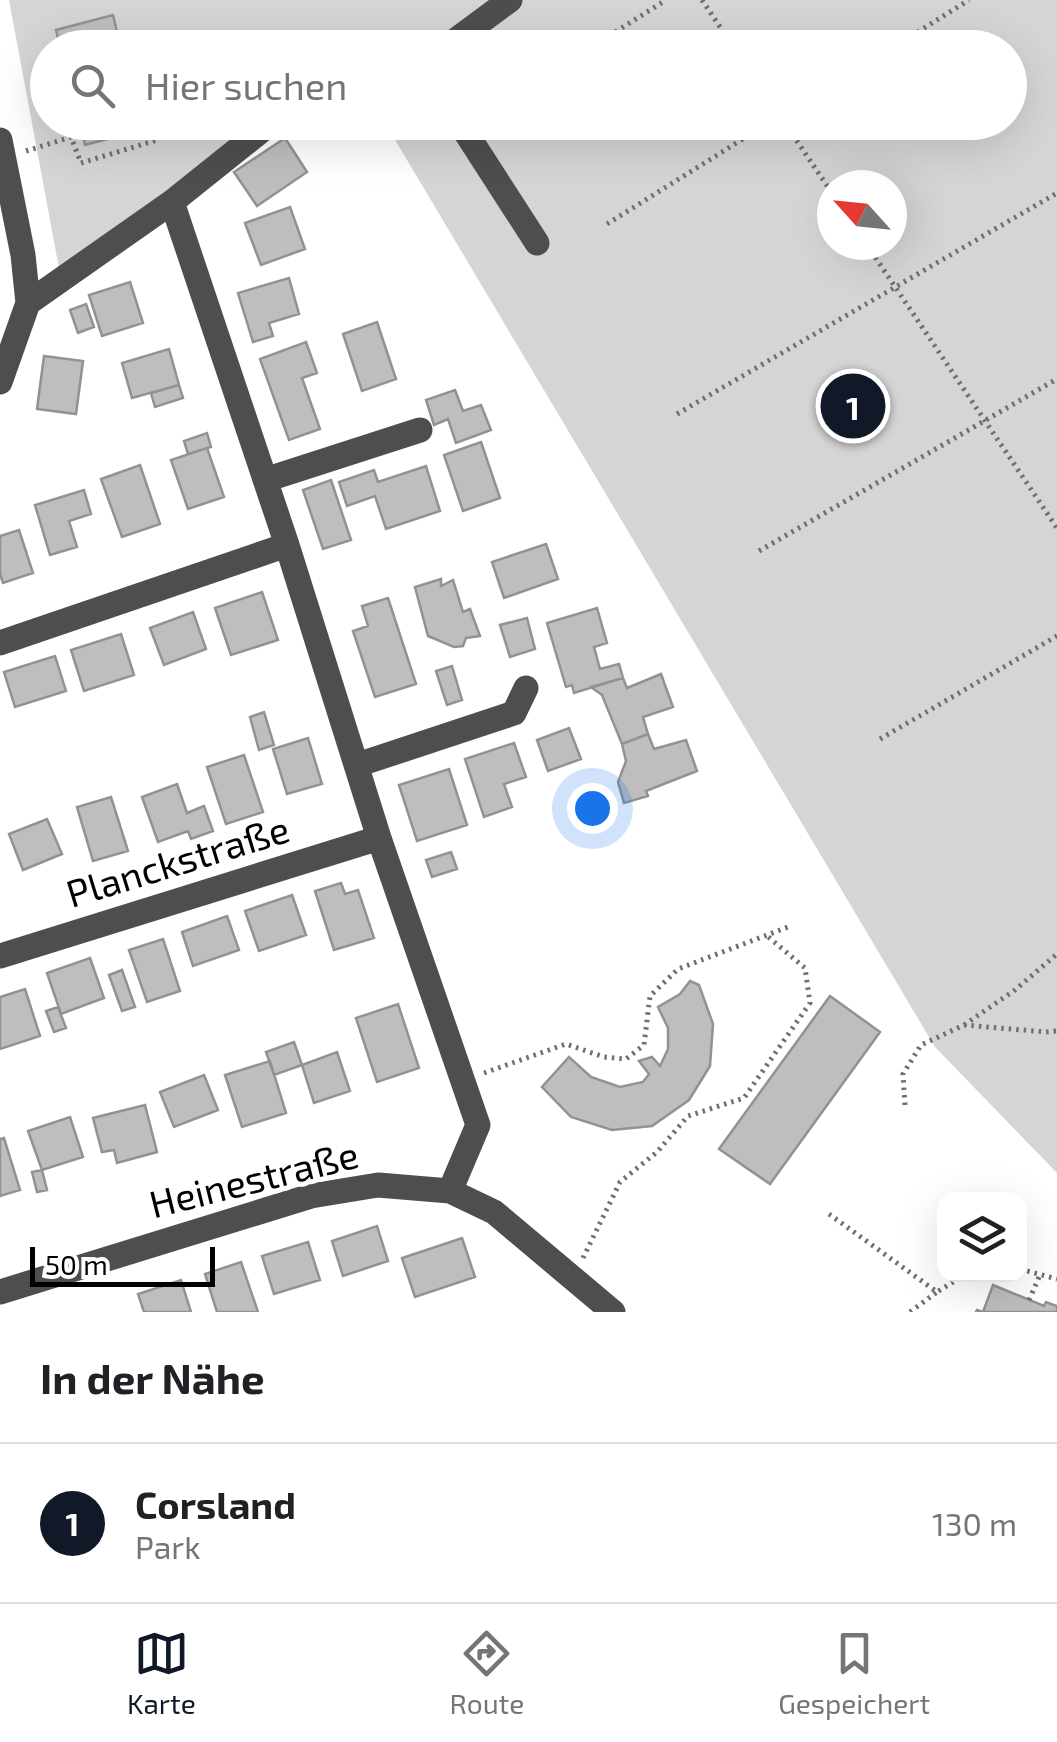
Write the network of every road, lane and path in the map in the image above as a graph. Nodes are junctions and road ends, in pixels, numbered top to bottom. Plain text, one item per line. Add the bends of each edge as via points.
1 (510, 0) edge
2 (666, 0) edge
3 (702, 0) edge
4 (969, 0) edge
5 (469, 30) edge
6 (618, 30) edge
7 (722, 30) edge
8 (921, 30) edge
9 (57, 140) edge
10 (72, 140) edge
11 (157, 140) dead end
12 (250, 140) edge
13 (472, 140) edge
14 (741, 140) edge
15 (796, 140) edge
16 (2, 148) edge
17 (817, 172) edge
18 (1057, 192) edge
19 (172, 202) junction
20 (607, 224) dead end
21 (538, 242) dead end
22 (877, 260) edge
23 (894, 286) junction
24 (28, 303) junction
25 (1057, 379) edge
26 (0, 382) edge
27 (677, 414) dead end
28 (984, 421) junction
29 (420, 430) dead end
30 (265, 480) junction
31 (1057, 528) edge
32 (287, 545) junction
33 (759, 552) dead end
34 (1057, 636) edge
35 (0, 642) edge
36 (526, 688) dead end
37 (880, 739) dead end
38 (357, 765) junction
39 (379, 838) junction
40 (788, 927) dead end
41 (766, 935) junction
42 (1057, 954) edge
43 (0, 956) edge
44 (964, 1025) junction
45 (1057, 1031) edge
46 (462, 1081) junction
47 (905, 1105) dead end
48 (450, 1191) junction
49 (829, 1214) dead end
50 (1027, 1272) edge
51 (1040, 1275) junction
52 (572, 1278) junction
53 (1057, 1279) edge
54 (953, 1282) edge
55 (0, 1292) edge
56 (936, 1292) junction
57 (1029, 1300) dead end
58 (613, 1312) edge
59 (910, 1312) edge

1 - 5 street
2 - 6 path
3 - 7 path
4 - 8 path
9 - 16 path
10 - 11 path via 80,163
12 - 19 street
13 - 21 street
14 - 20 path
15 - 17 path
16 - 24 street
18 - 23 path
19 - 24 street
19 - 30 street
22 - 23 path
23 - 27 path
23 - 28 path
24 - 26 street
25 - 28 path
28 - 31 path
28 - 33 path
29 - 30 street
30 - 32 street
32 - 35 street
32 - 38 street
34 - 37 path
36 - 38 street via 514,714
38 - 39 street
39 - 43 street, Planckstraße
39 - 46 street
40 - 41 path
41 - 46 path via 678,969 650,996 644,1045 626,1058 566,1044
41 - 52 path via 805,968 810,1003 744,1098 688,1116 620,1182
42 - 44 path
44 - 45 path
44 - 47 path via 920,1045 903,1074
46 - 48 street via 478,1125
48 - 52 street, Heinestraße via 494,1212
48 - 55 street, Heinestraße via 378,1185 311,1196
49 - 56 path
50 - 51 path
51 - 53 path
51 - 57 path
52 - 58 street, Heinestraße
54 - 56 path
56 - 59 path

